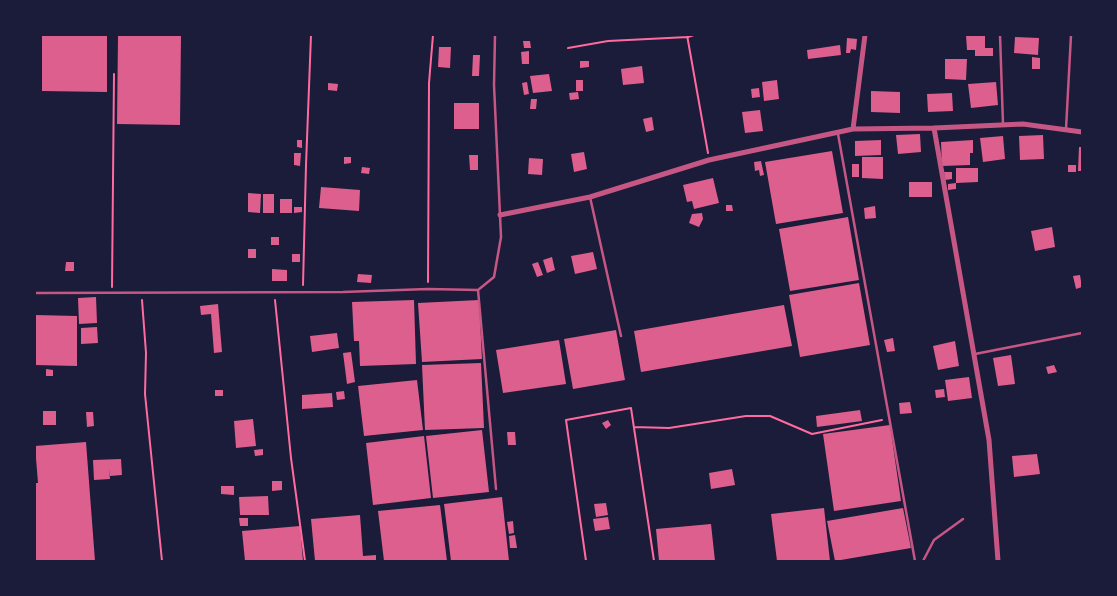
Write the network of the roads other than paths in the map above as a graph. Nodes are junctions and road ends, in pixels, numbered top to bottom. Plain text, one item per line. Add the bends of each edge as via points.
1 (495, 35) edge
2 (865, 35) edge
3 (1000, 35) edge
4 (1070, 35) edge
5 (1003, 125) junction
6 (934, 128) junction
7 (853, 129) junction
8 (1066, 129) junction
9 (837, 132) junction
10 (1082, 132) edge
11 (590, 197) junction
12 (500, 215) junction
13 (478, 290) junction
14 (35, 293) edge
15 (1082, 333) edge
16 (621, 336) dead end
17 (974, 354) junction
18 (496, 489) dead end
19 (963, 519) dead end
20 (915, 561) edge
21 (923, 561) edge
22 (998, 561) edge

1 - 12 lane
2 - 7 street
3 - 5 lane
4 - 8 lane
5 - 6 street
5 - 8 street
6 - 7 street
6 - 17 street
7 - 9 street
8 - 10 street
9 - 11 street via 709,160
9 - 20 lane
11 - 12 street
11 - 16 lane
12 - 13 lane via 501,237 494,277
13 - 14 lane
13 - 18 lane
15 - 17 lane
17 - 22 street via 989,440
19 - 21 lane via 934,540

